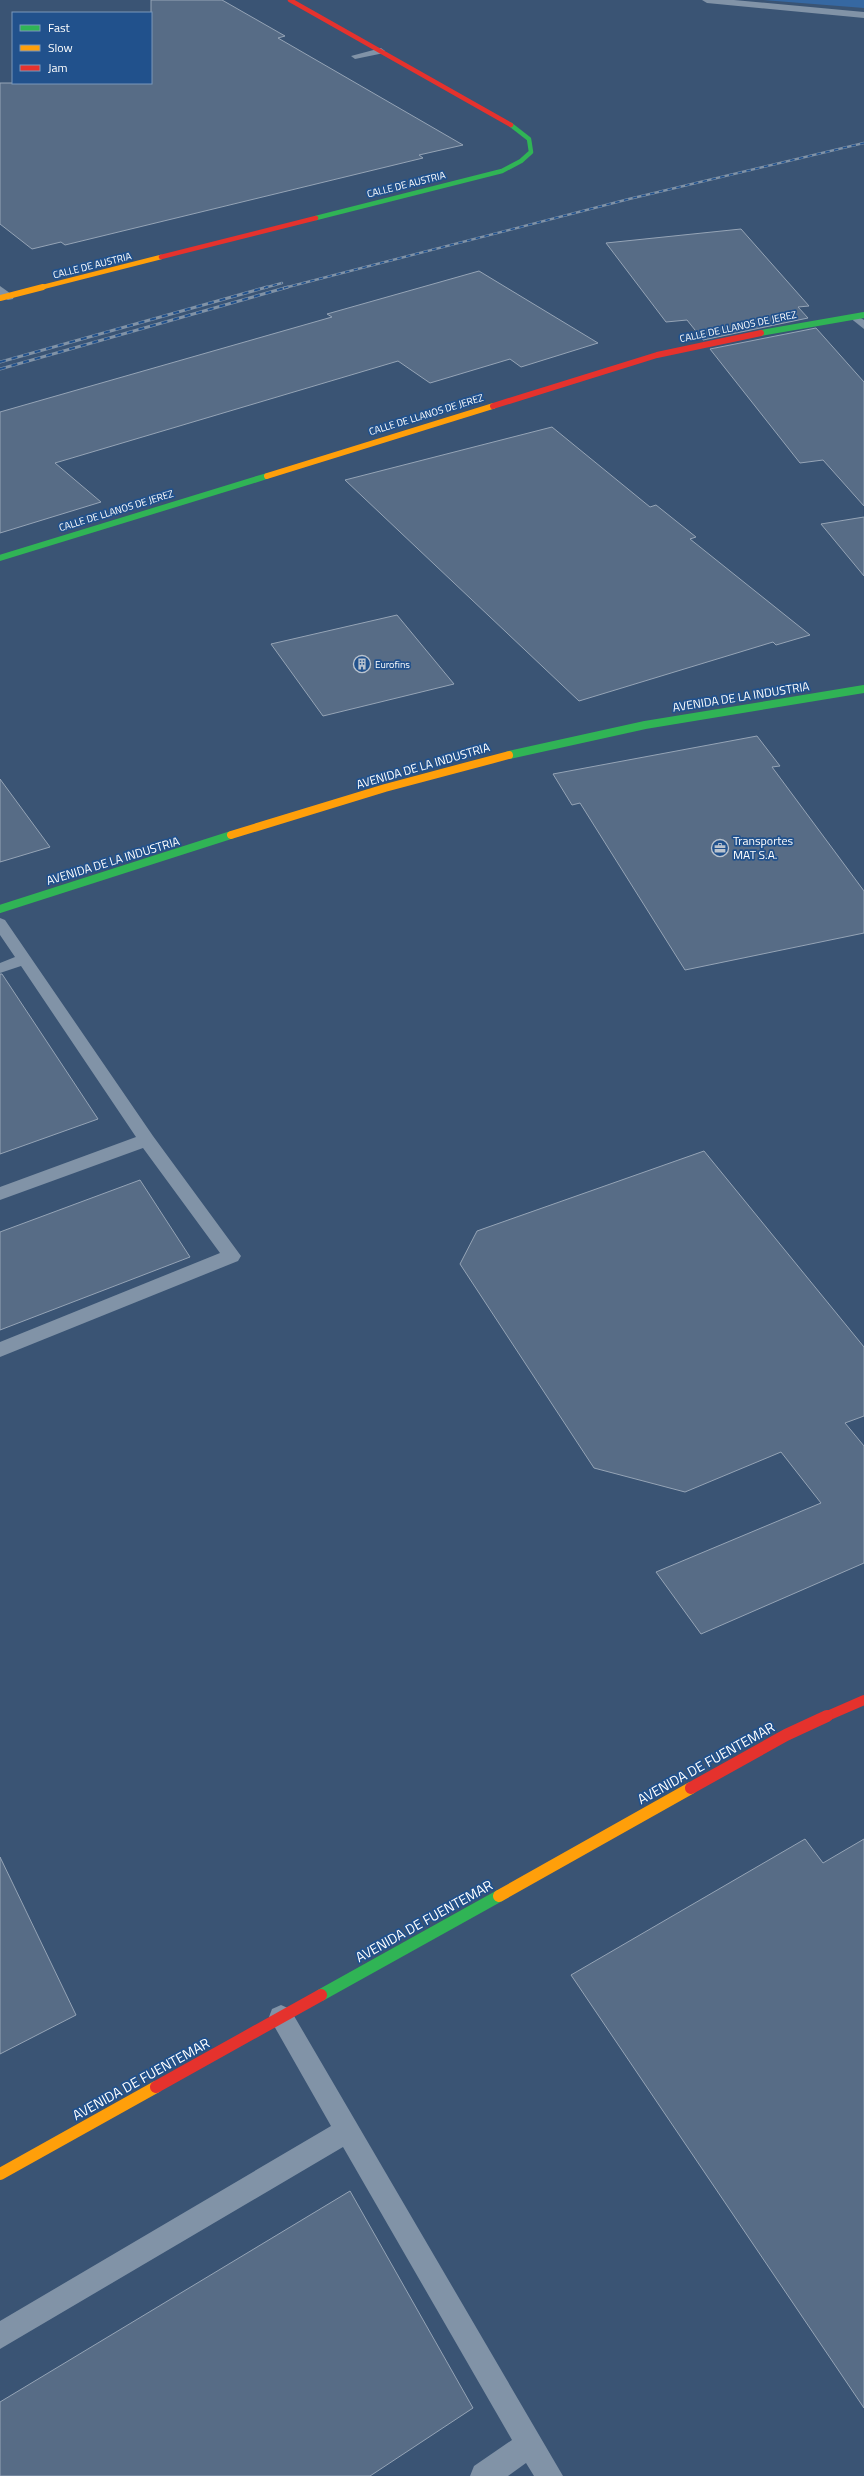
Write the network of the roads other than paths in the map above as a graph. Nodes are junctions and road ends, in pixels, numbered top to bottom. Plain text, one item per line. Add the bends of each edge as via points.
1 (290, 0) edge
2 (707, 0) edge
3 (864, 15) edge
4 (381, 51) junction
5 (355, 56) dead end
6 (3, 295) edge
7 (859, 316) edge
8 (864, 326) edge
9 (0, 558) edge
10 (864, 689) edge
11 (0, 910) edge
12 (0, 923) edge
13 (26, 959) junction
14 (0, 968) edge
15 (147, 1140) junction
16 (0, 1194) edge
17 (0, 1350) edge
18 (864, 1700) edge
19 (281, 2017) junction
20 (348, 2131) junction
21 (0, 2174) edge
22 (0, 2336) edge
23 (530, 2444) junction
24 (484, 2476) edge
25 (549, 2476) edge

1 - 4 street, CALLE DE AUSTRIA
2 - 3 street
4 - 5 lane
4 - 6 street, CALLE DE AUSTRIA via 519,129 529,139 531,152 521,161 502,171
7 - 8 lane
7 - 9 street, CALLE DE LLANOS DE JEREZ via 737,336 657,355
10 - 11 street, AVENIDA DE LA INDUSTRIA via 621,729 517,752 418,778
12 - 13 lane
13 - 14 lane
13 - 15 lane
15 - 16 lane
15 - 17 lane via 232,1256
18 - 19 street, AVENIDA DE FUENTEMAR via 786,1735
19 - 20 lane
19 - 21 street, AVENIDA DE FUENTEMAR
20 - 22 lane
20 - 23 lane
23 - 24 lane
23 - 25 lane

